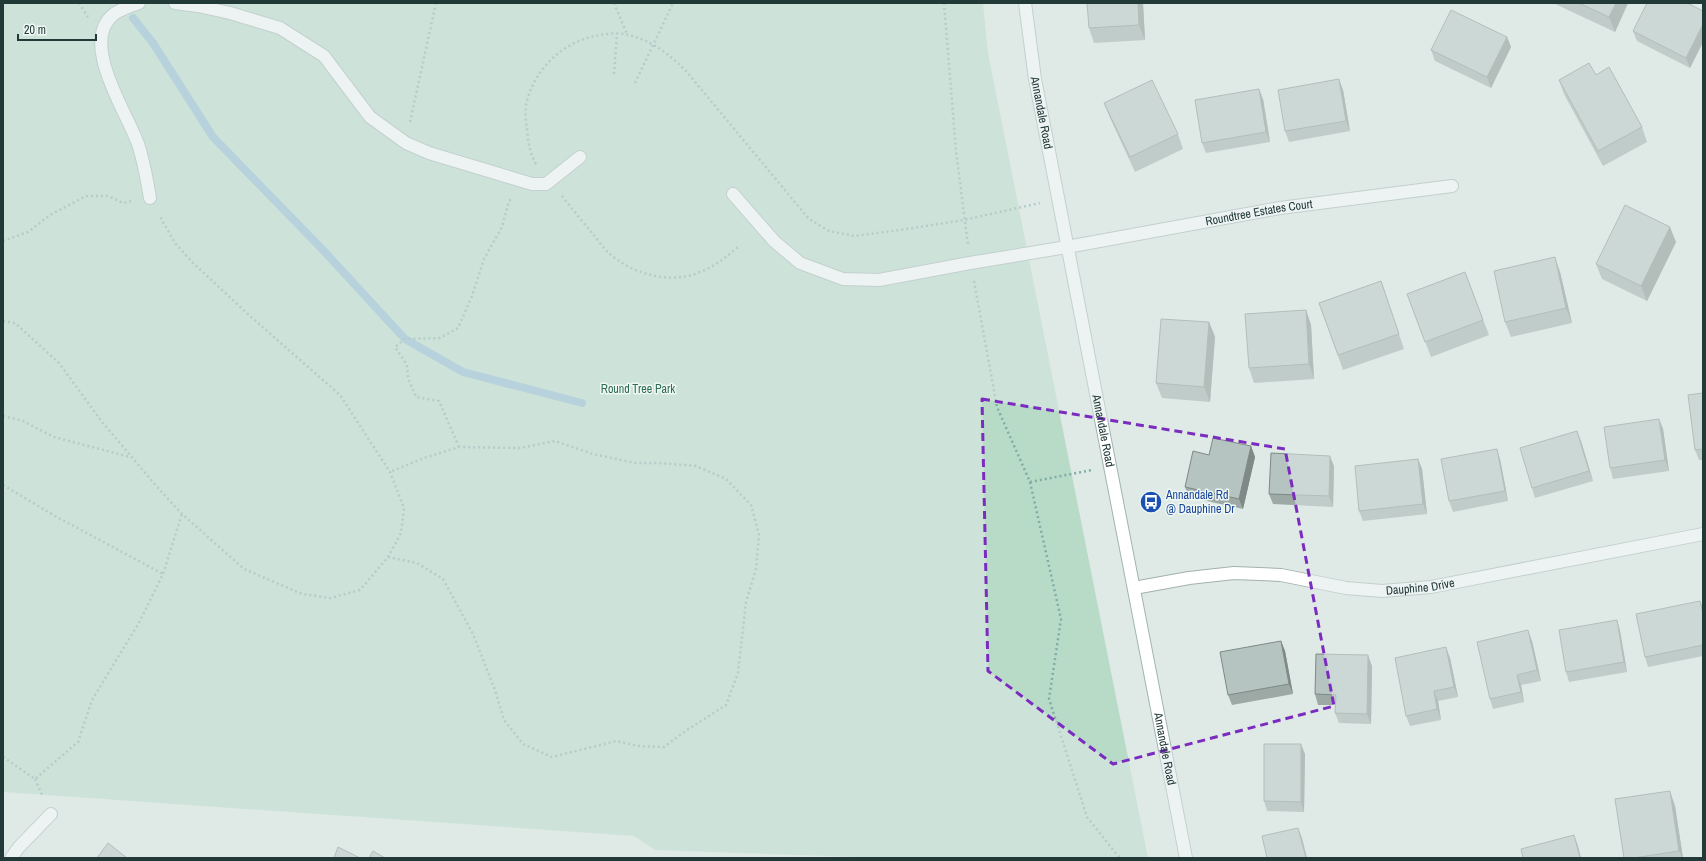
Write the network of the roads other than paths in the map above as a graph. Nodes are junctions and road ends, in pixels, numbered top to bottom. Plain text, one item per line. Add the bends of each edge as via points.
1 (139, 3) edge
2 (175, 3) edge
3 (1025, 3) edge
4 (580, 156) dead end
5 (1452, 186) dead end
6 (733, 194) dead end
7 (150, 198) road end
8 (1067, 247) junction
9 (1703, 534) edge
10 (1134, 588) junction
11 (51, 814) dead end
12 (11, 858) edge
13 (1186, 858) edge

1 - 7 street via 122,9 106,24 102,37 102,57 108,79 138,143
2 - 4 street via 230,13 280,28 324,56 370,118 406,143 436,155 532,184 546,184
3 - 8 street, Annandale Road via 1035,80
5 - 8 street, Roundtree Estates Court via 1280,208
6 - 8 street, Roundtree Estates Court via 774,241 800,263 843,279 879,280
8 - 10 street, Annandale Road
9 - 10 street, Dauphine Drive via 1431,587 1382,591 1346,588 1281,575 1234,573
10 - 13 street, Annandale Road
11 - 12 street

